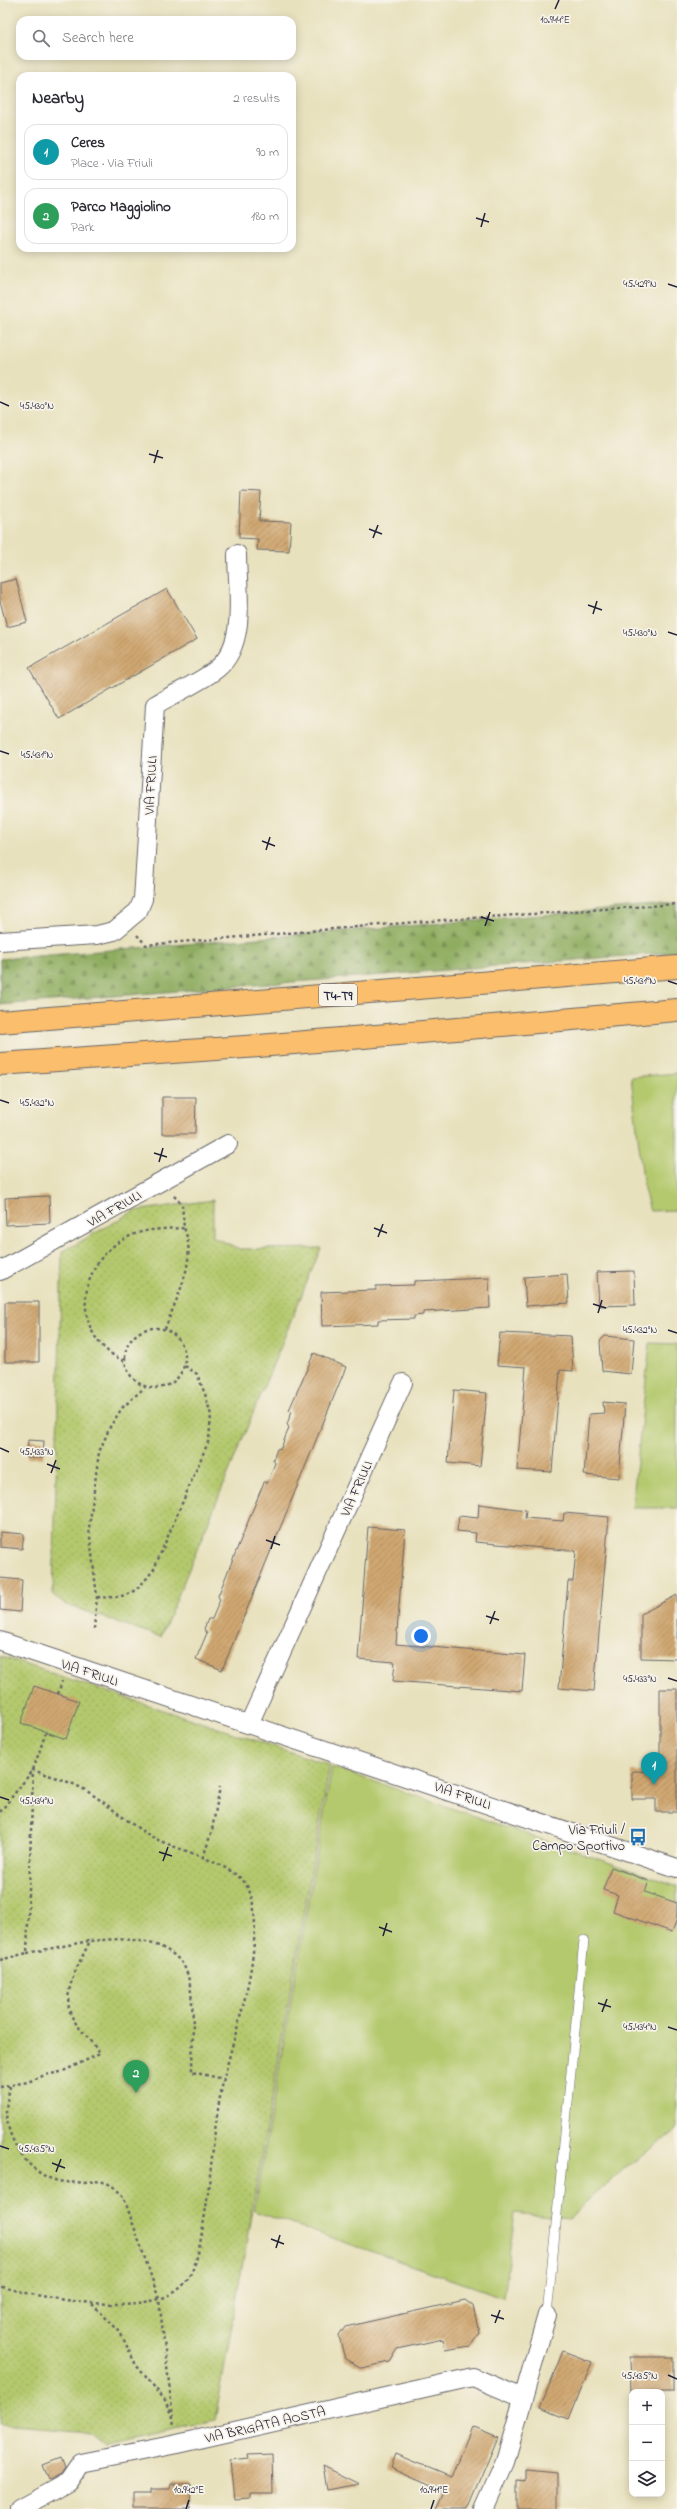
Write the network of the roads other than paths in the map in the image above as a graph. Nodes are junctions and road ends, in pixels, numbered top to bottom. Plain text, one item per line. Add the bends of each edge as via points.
1 (237, 554) dead end
2 (0, 941) edge
3 (677, 967) edge
4 (677, 1010) edge
5 (0, 1022) edge
6 (0, 1064) edge
7 (228, 1144) dead end
8 (0, 1272) edge
9 (403, 1383) dead end
10 (0, 1641) edge
11 (249, 1724) junction
12 (677, 1868) edge
13 (584, 1940) dead end
14 (547, 2315) joint
15 (523, 2398) junction
16 (19, 2509) edge
17 (484, 2509) edge

1 - 2 street, VIA FRIULI via 238,624 228,655 218,668 154,704 143,899 138,911 126,923 97,935
3 - 5 highway, T4-T9
4 - 6 highway via 259,1046
7 - 8 street, VIA FRIULI
9 - 11 street, VIA FRIULI
10 - 11 street, VIA FRIULI
11 - 12 street, VIA FRIULI
13 - 14 lane
14 - 15 street
15 - 16 street, VIA BRIGATA AOSTA via 473,2377 177,2444 81,2463 68,2482
15 - 17 street via 505,2462

